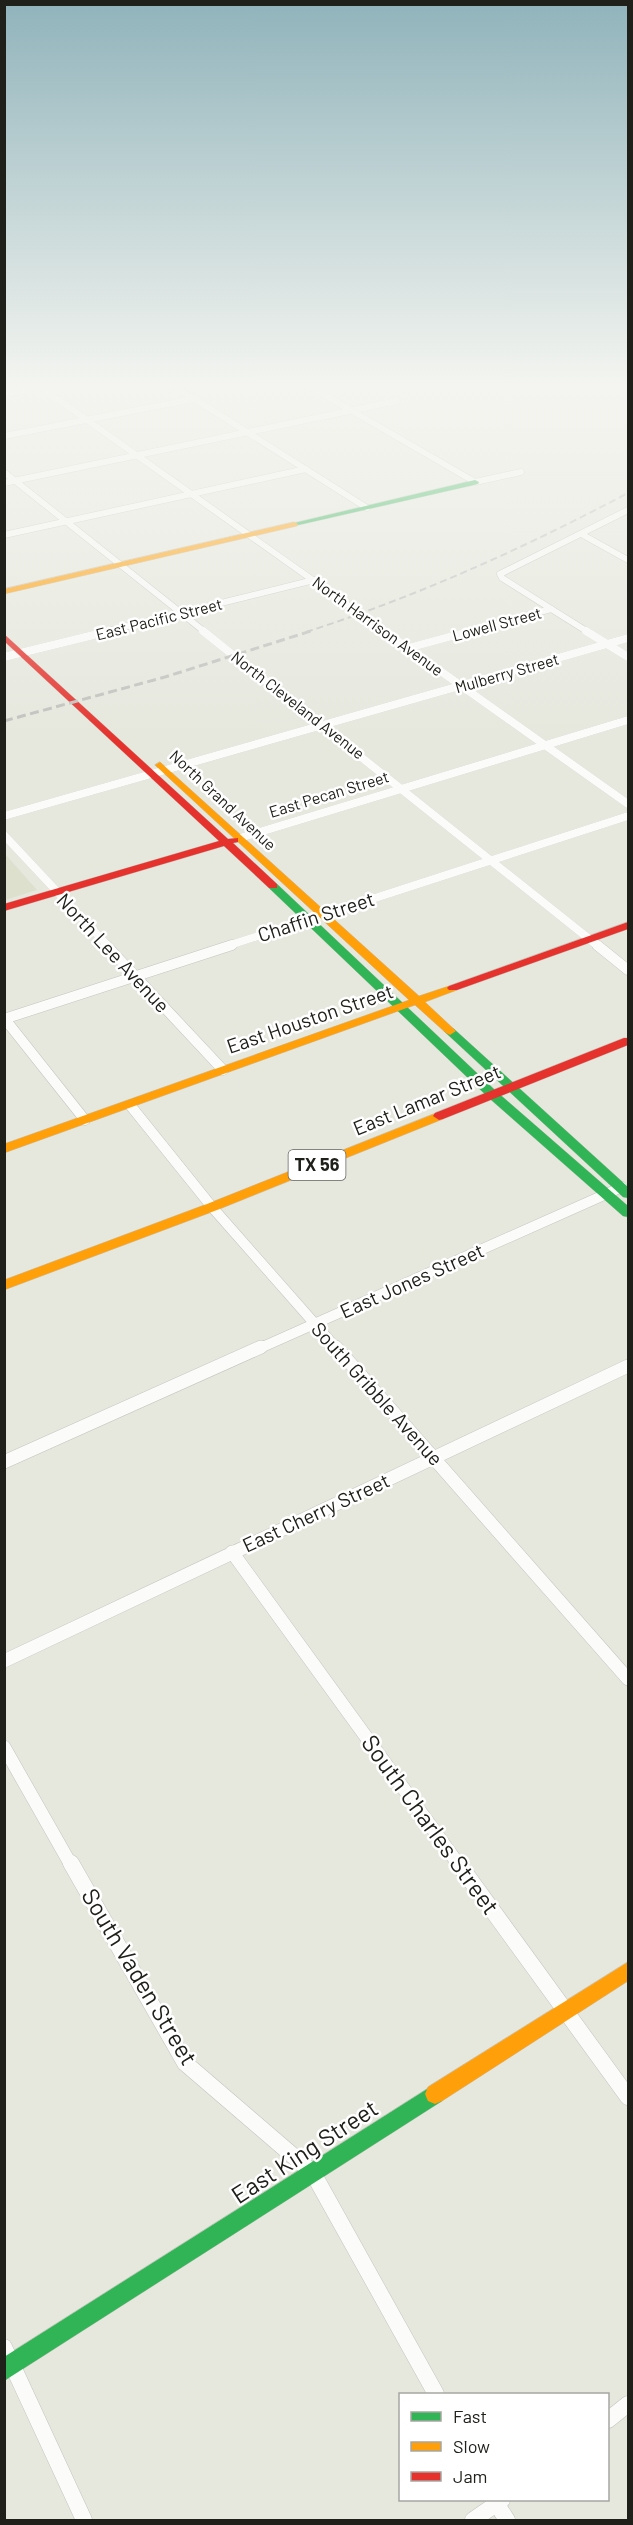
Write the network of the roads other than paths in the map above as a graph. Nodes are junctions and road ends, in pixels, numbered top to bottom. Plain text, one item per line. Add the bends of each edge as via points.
1 (43, 504) edge
2 (148, 504) edge
3 (207, 504) edge
4 (360, 504) edge
5 (385, 504) edge
6 (367, 508) junction
7 (628, 510) edge
8 (66, 522) junction
9 (4, 535) edge
10 (250, 535) junction
11 (583, 535) junction
12 (628, 560) edge
13 (122, 565) junction
14 (314, 580) junction
15 (4, 592) edge
16 (551, 609) junction
17 (182, 613) junction
18 (4, 622) edge
19 (4, 636) edge
20 (628, 638) edge
21 (608, 644) junction
22 (408, 648) junction
23 (29, 651) junction
24 (4, 657) edge
25 (628, 657) edge
26 (463, 687) junction
27 (628, 720) edge
28 (323, 725) junction
29 (546, 746) junction
30 (160, 772) junction
31 (404, 789) junction
32 (628, 804) edge
33 (4, 816) edge
34 (628, 816) edge
35 (4, 835) edge
36 (233, 840) junction
37 (493, 860) junction
38 (57, 892) junction
39 (4, 908) edge
40 (324, 915) junction
41 (309, 920) junction
42 (628, 925) edge
43 (591, 939) junction
44 (628, 970) edge
45 (136, 976) junction
46 (418, 1001) junction
47 (402, 1007) junction
48 (5, 1019) edge
49 (628, 1041) edge
50 (223, 1070) junction
51 (512, 1087) junction
52 (493, 1095) junction
53 (130, 1105) junction
54 (535, 1109) junction
55 (517, 1116) junction
56 (85, 1120) junction
57 (4, 1149) edge
58 (625, 1190) edge
59 (608, 1194) junction
60 (212, 1207) junction
61 (628, 1213) edge
62 (4, 1285) edge
63 (314, 1324) junction
64 (628, 1366) edge
65 (435, 1457) junction
66 (4, 1462) edge
67 (232, 1552) junction
68 (4, 1661) edge
69 (628, 1679) edge
70 (4, 1747) edge
71 (628, 1971) edge
72 (565, 2012) junction
73 (628, 2097) edge
74 (313, 2173) junction
75 (4, 2348) edge
76 (9, 2367) edge
77 (435, 2393) edge
78 (628, 2404) edge
79 (609, 2419) edge
80 (497, 2501) edge
81 (84, 2520) edge
82 (472, 2520) edge
83 (507, 2520) edge

1 - 8 street, North Cleveland Avenue
2 - 8 street
3 - 10 street, North Harrison Avenue
4 - 6 street
5 - 6 main road
6 - 10 main road
7 - 11 street
8 - 9 street
8 - 13 street, North Cleveland Avenue
10 - 13 main road
10 - 14 street, North Harrison Avenue
11 - 12 street
11 - 16 street via 500,574
13 - 15 main road
13 - 17 street, North Cleveland Avenue
14 - 17 street, East Pacific Street
14 - 22 street, North Harrison Avenue
16 - 21 street
16 - 22 street, Lowell Street
17 - 23 street, East Pacific Street
17 - 28 street, North Cleveland Avenue
18 - 23 main road, North Grand Avenue
19 - 23 main road, North Grand Avenue
20 - 21 street, Mulberry Street
21 - 25 street
21 - 26 street, Mulberry Street
22 - 26 street, North Harrison Avenue
23 - 24 street, East Pacific Street
23 - 30 main road, North Grand Avenue
26 - 28 street, Mulberry Street
26 - 29 street, North Harrison Avenue
27 - 29 street, East Pecan Street
28 - 30 street, Mulberry Street
28 - 31 street, North Cleveland Avenue
29 - 31 street, East Pecan Street
29 - 32 street, North Harrison Avenue
30 - 33 street, Mulberry Street
30 - 36 main road, North Grand Avenue
31 - 36 street, East Pecan Street
31 - 37 street, North Cleveland Avenue
34 - 37 street, Chaffin Street
35 - 38 street, North Lee Avenue
36 - 38 main road, East Pecan Street
36 - 40 main road, North Grand Avenue
36 - 41 main road, North Grand Avenue
37 - 40 street, Chaffin Street
37 - 43 street, North Cleveland Avenue
38 - 39 main road, East Pecan Street
38 - 45 street, North Lee Avenue
40 - 41 street, Chaffin Street
40 - 46 main road, North Grand Avenue
41 - 45 street, Chaffin Street
41 - 47 main road, North Grand Avenue
42 - 43 main road, East Houston Street
43 - 44 street, North Cleveland Avenue
43 - 46 main road, East Houston Street
45 - 48 street, Chaffin Street
45 - 50 street, North Lee Avenue
46 - 47 main road, East Houston Street
46 - 51 main road, North Grand Avenue
47 - 50 main road, East Houston Street
47 - 52 main road, North Grand Avenue
48 - 56 street
49 - 51 main road, East Lamar Street / TX 56
50 - 53 main road, East Houston Street
51 - 52 main road, East Lamar Street / TX 56
51 - 54 main road, North Grand Avenue
52 - 55 main road, North Grand Avenue
52 - 60 main road, East Lamar Street / TX 56
53 - 56 main road, East Houston Street
53 - 60 street, South Gribble Avenue
54 - 55 street
54 - 58 main road, North Grand Avenue
55 - 59 main road, North Grand Avenue
56 - 57 main road, East Houston Street
58 - 59 street, East Jones Street
59 - 61 main road, North Grand Avenue
59 - 63 street, East Jones Street
60 - 62 main road, East Lamar Street / TX 56
60 - 63 street, South Gribble Avenue
63 - 65 street, South Gribble Avenue
63 - 66 street, East Jones Street
64 - 65 street, East Cherry Street
65 - 67 street, East Cherry Street
65 - 69 street, South Gribble Avenue
67 - 68 street, East Cherry Street
67 - 72 street, South Charles Street
70 - 74 street, South Vaden Street via 185,2063
71 - 72 main road, East King Street
72 - 73 street, South Charles Street
72 - 74 main road, East King Street
74 - 76 main road, East King Street
74 - 77 street, South Vaden Street
75 - 76 street
76 - 81 street
78 - 79 street
80 - 82 street
80 - 83 street

